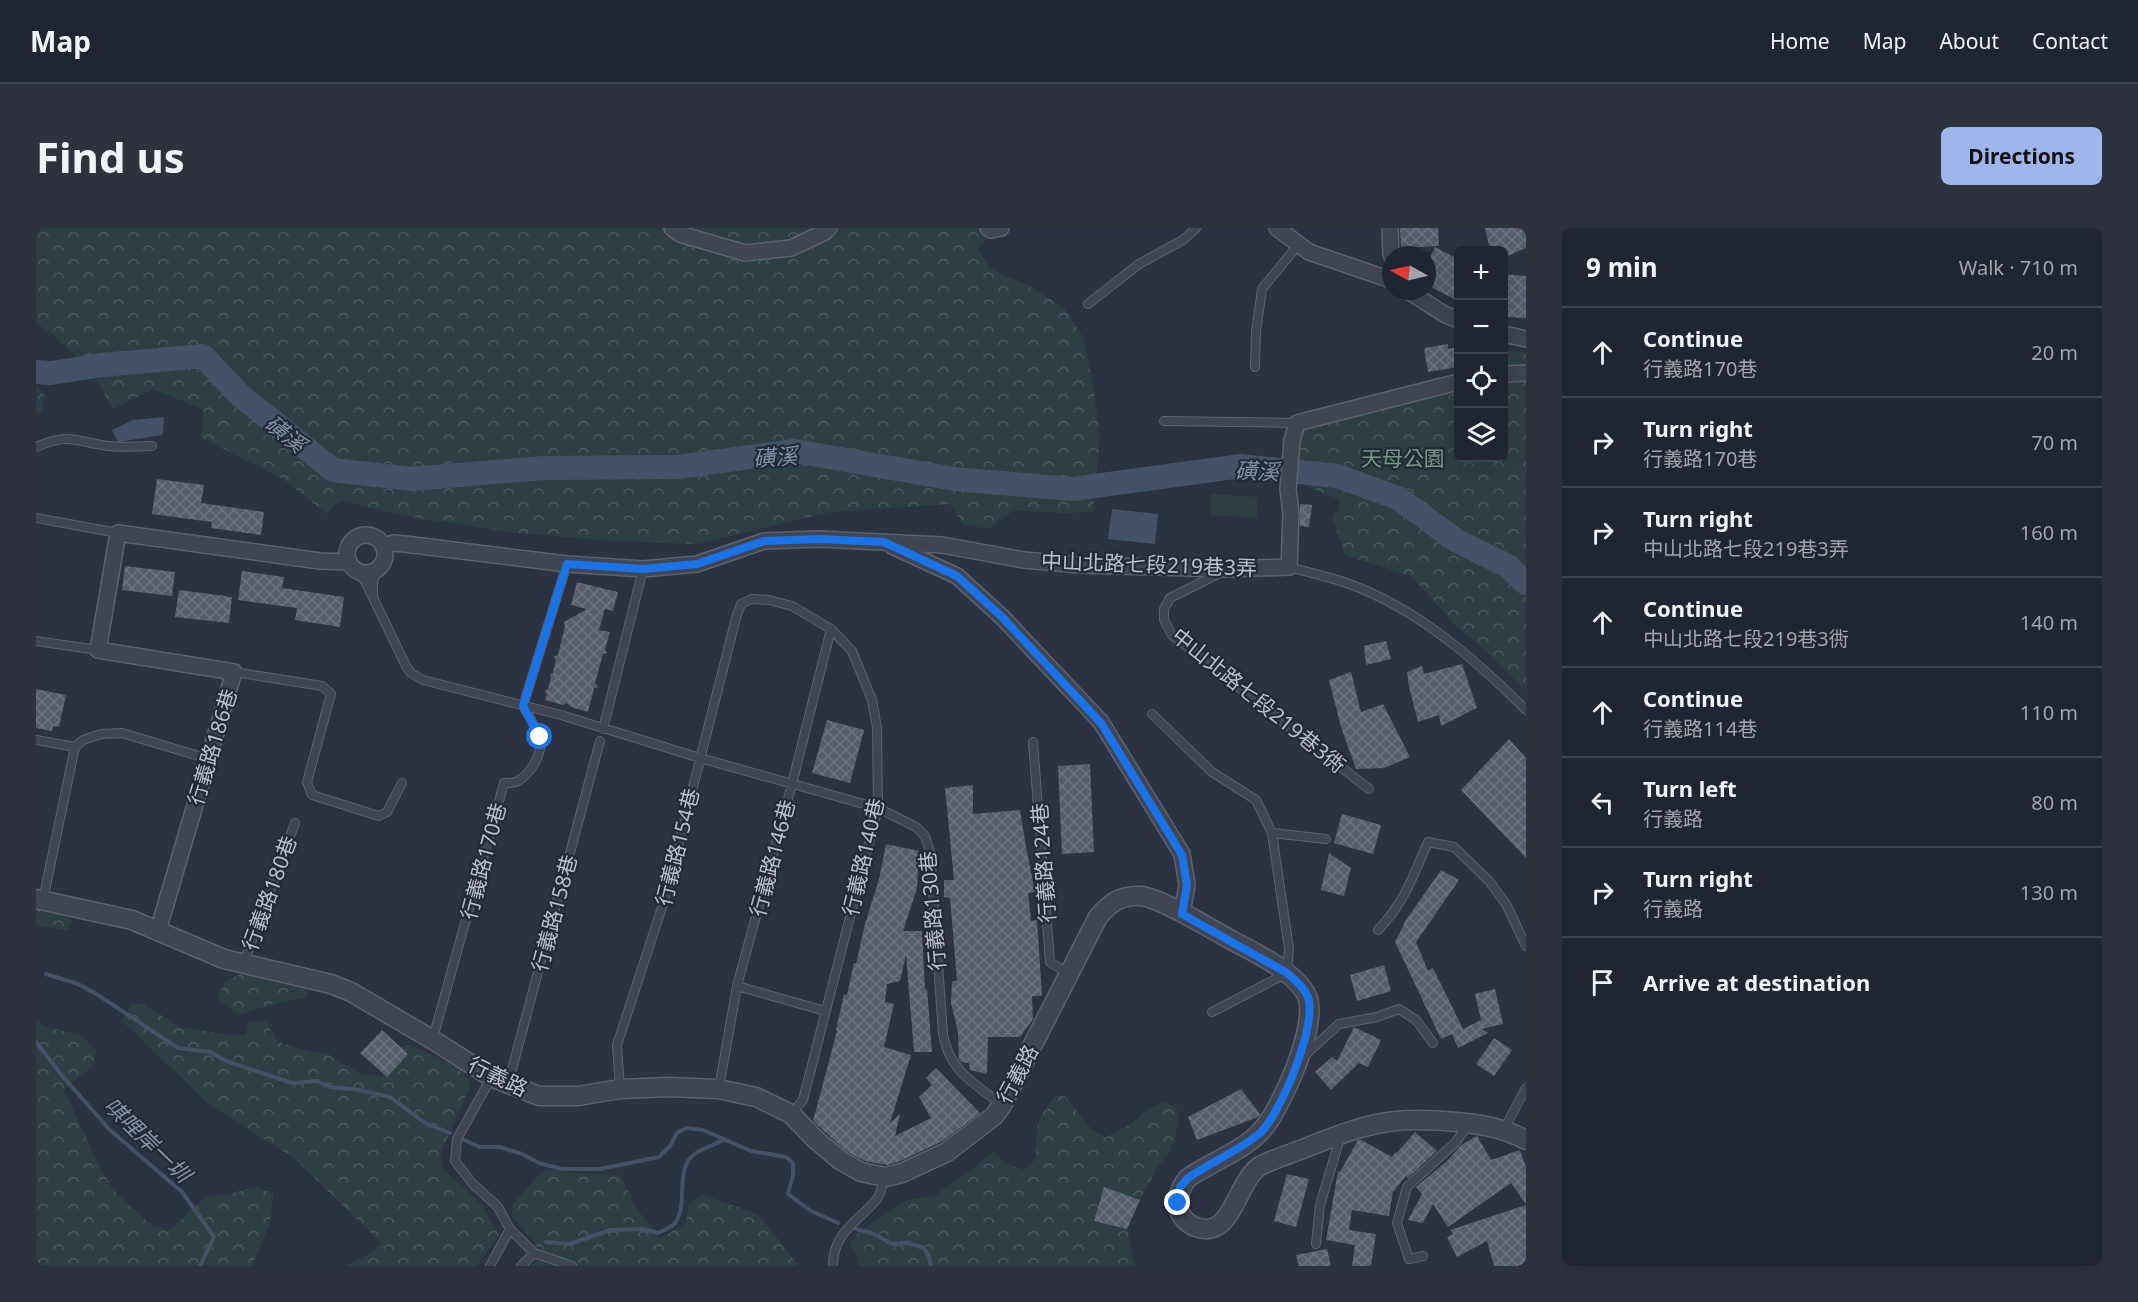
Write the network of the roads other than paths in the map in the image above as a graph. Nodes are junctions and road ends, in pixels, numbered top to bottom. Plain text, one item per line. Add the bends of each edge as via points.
1 (672, 228) edge
2 (829, 228) edge
3 (988, 228) edge
4 (1001, 228) edge
5 (1196, 228) edge
6 (1277, 228) edge
7 (1390, 228) edge
8 (1298, 245) junction
9 (1391, 246) edge
10 (1382, 276) edge
11 (1422, 300) edge
12 (1088, 304) dead end
13 (1454, 318) edge
14 (1508, 335) edge
15 (1526, 339) edge
16 (1255, 367) dead end
17 (1526, 373) edge
18 (1508, 374) edge
19 (1454, 383) edge
20 (1164, 421) dead end
21 (1297, 423) junction
22 (152, 446) dead end
23 (36, 447) edge
24 (36, 518) edge
25 (118, 533) junction
26 (884, 542) junction
27 (382, 558) junction
28 (351, 561) junction
29 (567, 564) junction
30 (1290, 567) junction
31 (643, 569) junction
32 (1229, 569) junction
33 (373, 597) junction
34 (741, 604) joint
35 (831, 629) junction
36 (36, 641) edge
37 (98, 650) junction
38 (234, 672) junction
39 (523, 706) junction
40 (1526, 710) edge
41 (1152, 714) dead end
42 (603, 729) junction
43 (36, 740) edge
44 (600, 741) dead end
45 (1033, 742) dead end
46 (75, 747) junction
47 (700, 758) junction
48 (209, 759) junction
49 (402, 783) dead end
50 (792, 784) junction
51 (1369, 789) dead end
52 (878, 808) junction
53 (295, 823) dead end
54 (1272, 833) junction
55 (1326, 839) dead end
56 (39, 900) edge
57 (1182, 914) junction
58 (1377, 930) dead end
59 (158, 931) junction
60 (1526, 946) edge
61 (244, 964) junction
62 (1287, 973) junction
63 (1069, 974) junction
64 (738, 986) junction
65 (825, 1011) junction
66 (1212, 1012) dead end
67 (433, 1040) junction
68 (1433, 1043) dead end
69 (1298, 1061) junction
70 (491, 1077) junction
71 (508, 1085) junction
72 (1526, 1088) edge
73 (620, 1089) junction
74 (718, 1089) junction
75 (1002, 1106) junction
76 (791, 1114) junction
77 (1470, 1123) junction
78 (1504, 1129) junction
79 (1337, 1135) junction
80 (1526, 1140) edge
81 (885, 1177) junction
82 (510, 1229) junction
83 (1316, 1244) dead end
84 (534, 1253) junction
85 (1423, 1256) dead end
86 (490, 1266) edge
87 (521, 1266) edge
88 (572, 1266) edge
89 (833, 1266) edge

1 - 2 street via 680,234 745,253 791,248
3 - 4 street
5 - 12 lane via 1183,240 1139,264
6 - 8 street
7 - 9 street
8 - 10 street
8 - 16 lane via 1262,289
11 - 13 street
14 - 15 street
17 - 18 street
19 - 21 street
20 - 21 lane
21 - 30 street via 1288,489
22 - 23 lane via 110,446 71,437
24 - 25 lane
25 - 28 street via 320,561
25 - 37 street
26 - 31 street, 中山北路七段219巷3弄 via 764,541 697,564
26 - 32 street, 中山北路七段219巷3弄 via 942,544 1024,560 1080,565
26 - 57 street via 957,576 1002,617 1101,723 1182,855 1187,885
27 - 28 street via 364,573
27 - 28 street via 380,540 368,535 355,538
27 - 29 street, 中山北路七段219巷3弄 via 393,543
27 - 33 lane via 373,582
28 - 33 lane, 行義路130巷
29 - 31 street, 中山北路七段219巷3弄
29 - 39 lane
30 - 32 street, 中山北路七段219巷3弄
30 - 40 lane, 中山北路七段219巷3弄 via 1352,585 1408,612 1486,672
31 - 42 lane
32 - 51 lane, 中山北路七段219巷3衖 via 1170,598 1164,620 1172,634
33 - 39 lane, 行義路130巷 via 411,673 432,683
34 - 35 lane, 行義路140巷 via 752,599 792,606
34 - 47 lane, 行義路154巷
35 - 50 lane, 行義路146巷
35 - 52 lane, 行義路140巷 via 852,651 872,700 877,728
36 - 37 lane
37 - 38 street, 行義路186巷
38 - 48 street, 行義路186巷
38 - 49 lane via 322,686 332,694 307,782 312,795 379,816 387,812
39 - 42 lane, 行義路130巷
39 - 67 lane, 行義路170巷 via 540,737 539,750 524,776 516,783 504,783
41 - 54 lane via 1212,772 1256,800
42 - 47 lane, 行義路130巷
43 - 46 lane
44 - 71 lane, 行義路158巷
45 - 63 lane, 行義路124巷 via 1050,962
46 - 48 lane via 101,734 122,733
46 - 56 lane
47 - 50 lane, 行義路130巷
47 - 73 lane, 行義路154巷 via 664,901 617,1046
48 - 59 street, 行義路186巷
50 - 52 lane, 行義路130巷
50 - 64 lane, 行義路146巷
52 - 65 lane, 行義路140巷
52 - 75 lane, 行義路130巷 via 916,827 925,836 930,851 946,1050 964,1076
53 - 61 lane, 行義路180巷
54 - 55 lane
54 - 62 lane via 1289,949
56 - 59 street, 行義路 via 132,920
57 - 62 street, 行義路
57 - 63 street, 行義路 via 1142,896 1110,903 1098,917
58 - 60 lane via 1390,918 1411,884 1428,842 1454,847 1489,881 1506,904
59 - 61 street, 行義路
61 - 67 street, 行義路 via 351,992
62 - 66 lane
62 - 69 street, 行義路 via 1301,986 1310,1012
63 - 75 street, 行義路
64 - 65 lane
64 - 74 lane, 行義路146巷
65 - 76 lane, 行義路140巷 via 803,1100
67 - 70 street, 行義路
68 - 69 lane via 1416,1020 1399,1009 1339,1024
69 - 79 street, 行義路 via 1274,1114 1260,1132 1180,1187 1178,1203 1182,1217 1191,1226 1205,1230 1217,1227 1259,1166
70 - 71 street, 行義路
70 - 82 lane via 458,1139 455,1161 498,1207
71 - 73 street, 行義路 via 540,1096 578,1096
72 - 78 lane
73 - 74 street, 行義路
74 - 76 street, 行義路 via 756,1097
75 - 81 street, 行義路 via 947,1152
76 - 81 street, 行義路 via 840,1160 861,1172
77 - 78 street, 行義路
77 - 79 street, 行義路 via 1395,1121
77 - 85 lane via 1455,1143 1407,1187 1400,1206 1397,1222 1409,1259
78 - 80 street, 行義路
79 - 83 lane via 1338,1145 1320,1205
81 - 89 lane via 878,1198 842,1232
82 - 84 lane
82 - 86 lane
84 - 87 lane
84 - 88 lane

